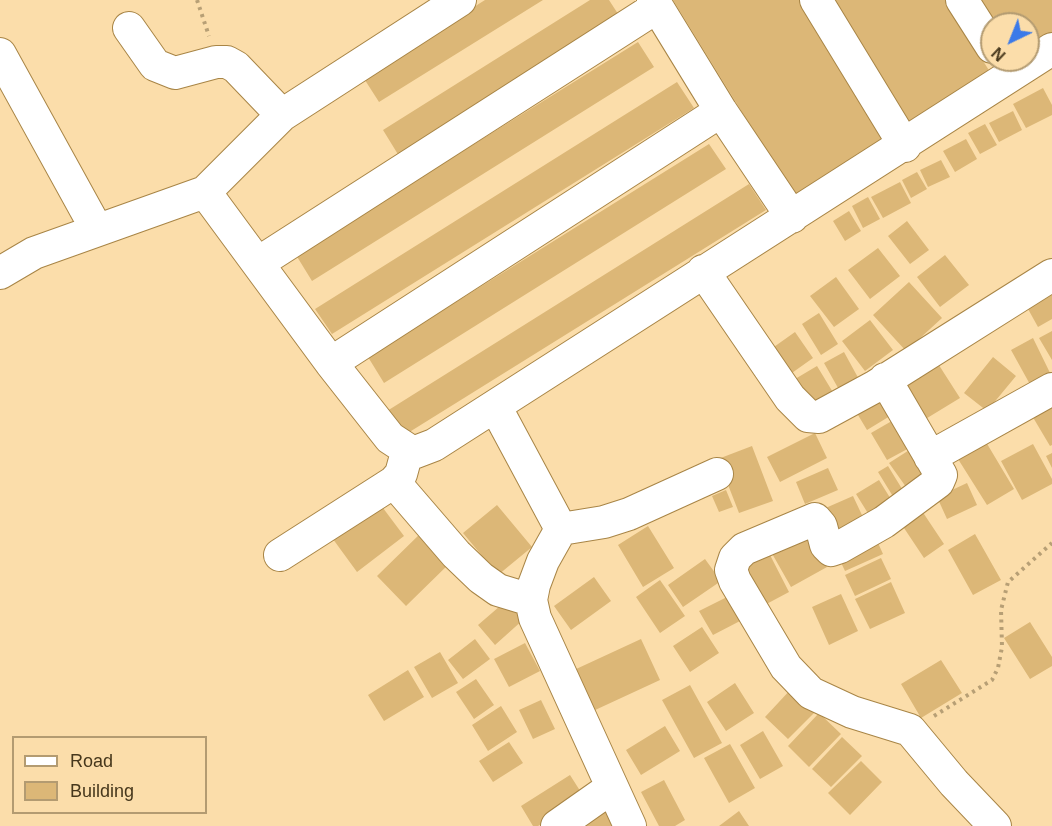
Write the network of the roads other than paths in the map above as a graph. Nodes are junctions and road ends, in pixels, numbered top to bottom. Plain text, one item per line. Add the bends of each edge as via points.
1 (459, 0) edge
2 (816, 0) edge
3 (962, 0) edge
4 (655, 4) edge
5 (129, 28) dead end
6 (980, 28) edge
7 (0, 54) edge
8 (1000, 72) edge
9 (722, 111) junction
10 (282, 115) junction
11 (905, 146) junction
12 (205, 192) junction
13 (792, 217) junction
14 (97, 230) junction
15 (258, 263) junction
16 (703, 271) junction
17 (0, 273) edge
18 (1052, 275) edge
19 (331, 363) junction
20 (885, 379) junction
21 (1052, 389) edge
22 (495, 406) junction
23 (402, 448) junction
24 (930, 457) junction
25 (717, 474) dead end
26 (394, 482) junction
27 (561, 529) junction
28 (280, 555) dead end
29 (531, 600) junction
30 (611, 788) junction
31 (557, 826) edge
32 (630, 826) edge
33 (995, 826) edge

1 - 10 street
2 - 11 street
3 - 6 street
4 - 9 street
4 - 15 street
5 - 10 street via 147,56 165,71 175,73 227,62
7 - 14 street
8 - 11 street
9 - 13 street
9 - 19 street
10 - 12 street
11 - 13 street
12 - 14 street
12 - 15 street
13 - 16 street
14 - 17 street via 34,253
15 - 19 street
16 - 20 street via 790,398 808,416 827,414
16 - 22 street
18 - 20 street
19 - 23 street
20 - 24 street
21 - 24 street
22 - 23 street via 424,450 414,453
22 - 27 street
23 - 26 street via 401,474
24 - 33 street via 941,475 938,482 862,537 831,550 815,519 744,549 731,570 786,667 811,693 852,712 910,730
25 - 27 street via 629,514
26 - 28 street
26 - 29 street via 481,578 498,590
27 - 29 street via 543,561
29 - 30 street via 535,618
30 - 31 street
30 - 32 street

